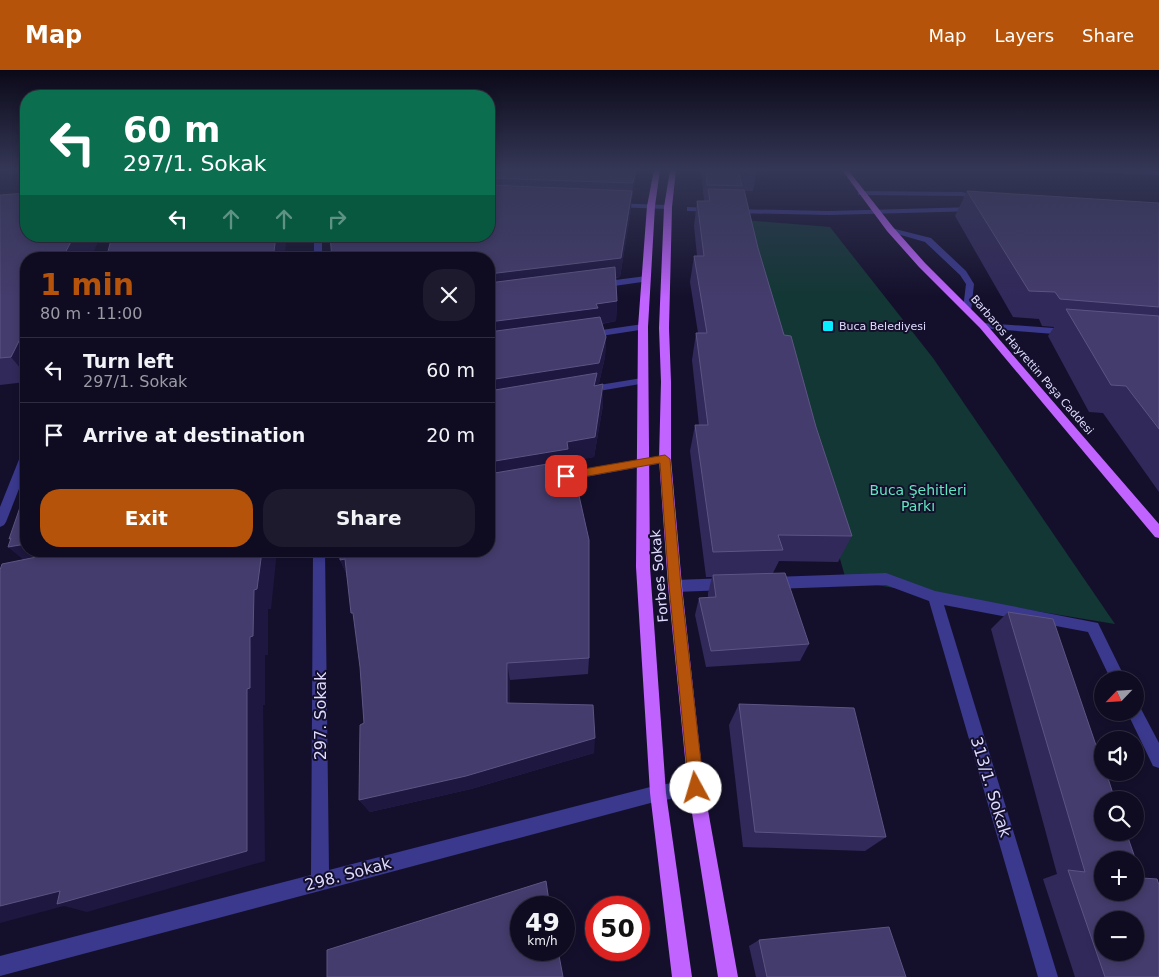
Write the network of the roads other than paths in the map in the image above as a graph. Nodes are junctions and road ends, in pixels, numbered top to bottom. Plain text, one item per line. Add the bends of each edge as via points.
1 (651, 212) edge
2 (668, 212) edge
3 (782, 212) edge
4 (868, 212) edge
5 (876, 212) edge
6 (890, 229) junction
7 (646, 279) junction
8 (587, 286) edge
9 (968, 309) junction
10 (983, 326) junction
11 (643, 328) junction
12 (1081, 334) edge
13 (575, 336) edge
14 (642, 381) junction
15 (575, 392) edge
16 (665, 459) junction
17 (644, 463) junction
18 (20, 472) edge
19 (547, 479) edge
20 (20, 487) edge
21 (14, 488) junction
22 (0, 522) edge
23 (1159, 532) edge
24 (319, 557) edge
25 (760, 583) edge
26 (741, 584) edge
27 (675, 586) junction
28 (935, 597) junction
29 (1115, 671) edge
30 (1140, 721) edge
31 (1159, 760) edge
32 (696, 788) junction
33 (658, 793) junction
34 (320, 881) junction
35 (0, 966) edge
36 (682, 977) edge
37 (728, 977) edge
38 (1048, 977) edge

1 - 7 main road, Forbes Sokak
2 - 16 main road, Forbes Sokak
3 - 4 street
5 - 6 main road, Barbaros Hayrettin Paşa Caddesi
6 - 9 main road, Barbaros Hayrettin Paşa Caddesi via 922,266
6 - 9 street via 928,240 963,273 970,284
7 - 8 street
7 - 11 main road, Forbes Sokak
9 - 10 main road, Barbaros Hayrettin Paşa Caddesi
10 - 12 street
10 - 23 main road, Barbaros Hayrettin Paşa Caddesi
11 - 13 street
11 - 14 main road, Forbes Sokak
14 - 15 street
14 - 17 main road, Forbes Sokak
16 - 17 street
16 - 27 main road, Forbes Sokak
17 - 19 street
17 - 33 main road, Forbes Sokak via 643,567
18 - 21 street
20 - 21 street
21 - 22 street
24 - 34 street, 297. Sokak
25 - 28 street via 886,580
26 - 27 street
27 - 32 main road, Forbes Sokak
28 - 29 street via 1093,627
28 - 38 street, 313/1. Sokak
30 - 31 street
32 - 33 street, 298. Sokak
32 - 37 main road, Forbes Sokak
33 - 34 street, 298. Sokak
33 - 36 main road, Forbes Sokak
34 - 35 street, 298. Sokak

